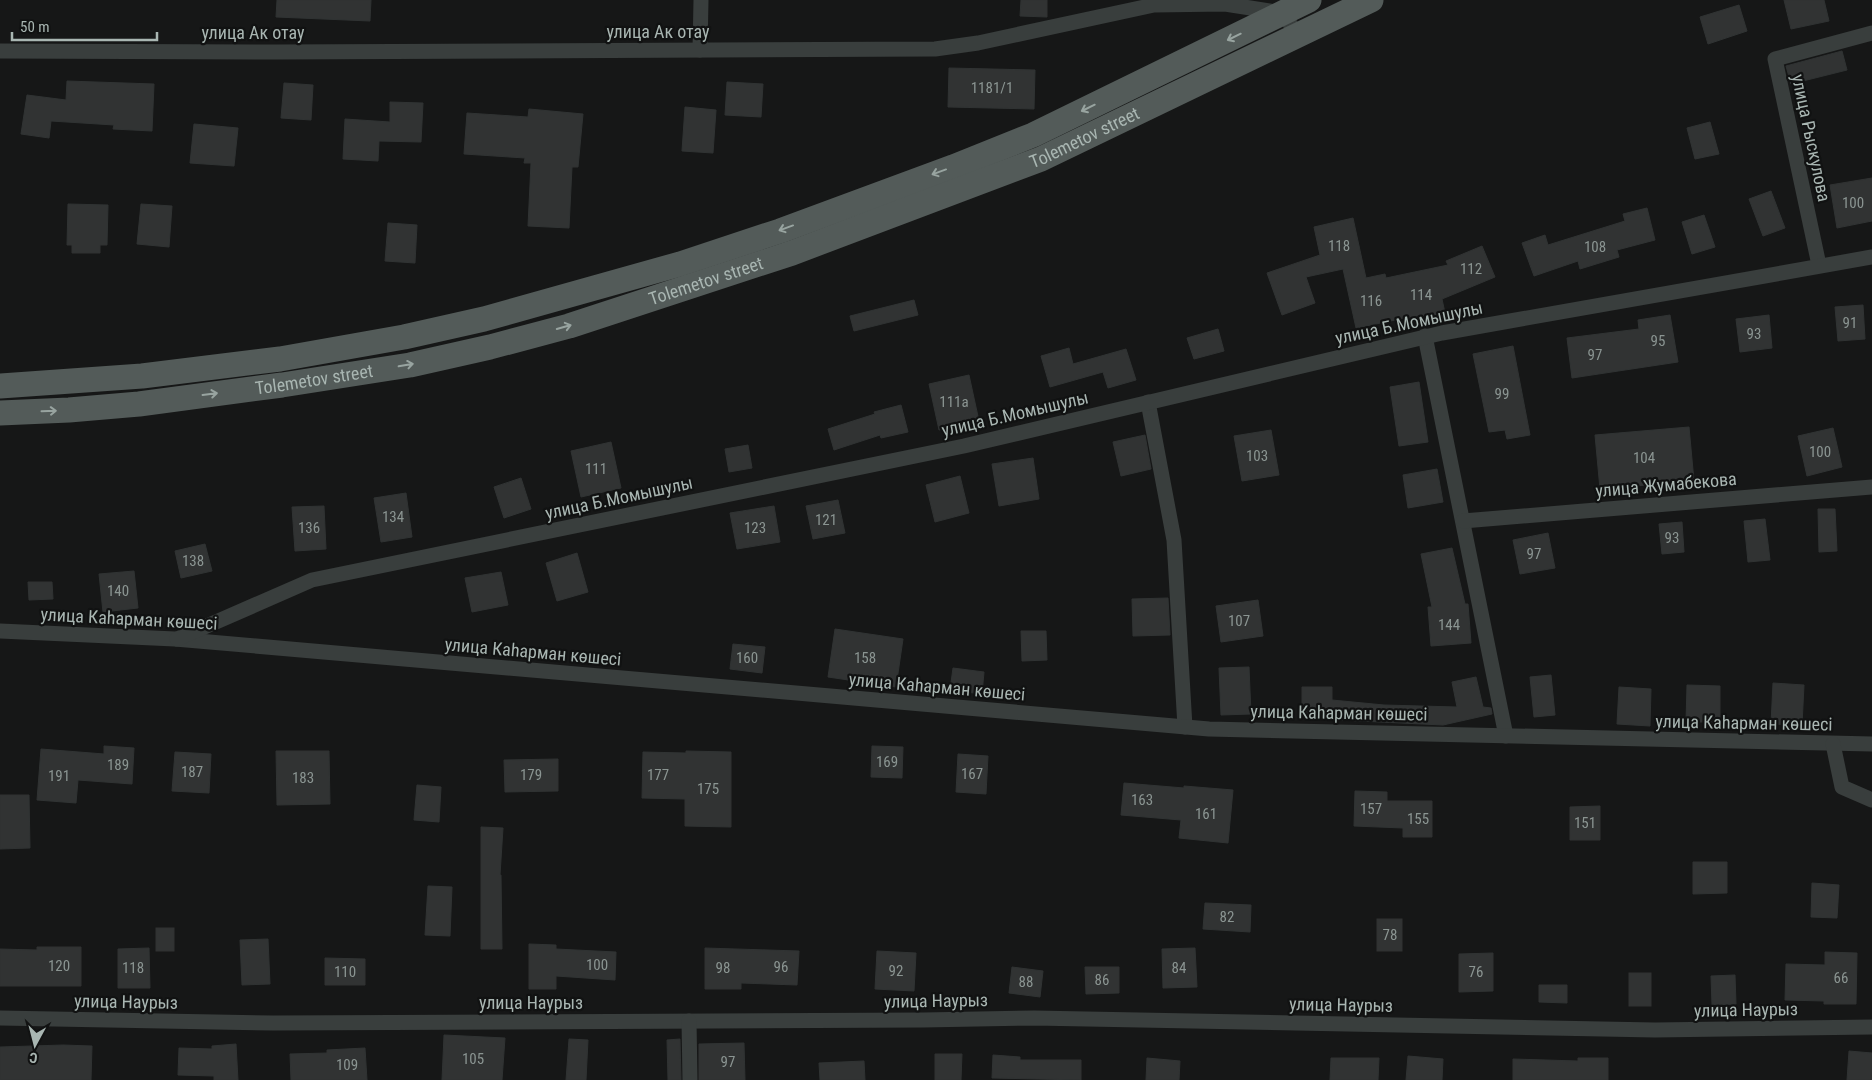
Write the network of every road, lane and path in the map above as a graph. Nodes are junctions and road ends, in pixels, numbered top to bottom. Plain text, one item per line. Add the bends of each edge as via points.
1 (701, 0) edge
2 (1309, 0) edge
3 (1370, 0) edge
4 (1282, 13) junction
5 (1872, 33) edge
6 (1298, 36) junction
7 (700, 50) junction
8 (0, 51) edge
9 (1872, 257) edge
10 (1819, 265) junction
11 (1425, 336) junction
12 (0, 386) edge
13 (1148, 402) junction
14 (0, 413) edge
15 (1872, 487) edge
16 (1463, 521) junction
17 (0, 631) edge
18 (175, 639) junction
19 (1185, 727) junction
20 (1506, 736) junction
21 (1833, 744) junction
22 (1872, 744) edge
23 (1872, 800) edge
24 (0, 1018) edge
25 (689, 1021) junction
26 (1872, 1027) edge
27 (690, 1080) edge

1 - 7 street
2 - 4 main road, Tolemetov street
3 - 6 main road, Tolemetov street
4 - 6 street
4 - 7 street, улица Ак отау via 1225,4 1154,5 978,43 935,48
4 -> 12 main road, Tolemetov street via 1033,135 798,224 680,264 484,319 289,358 142,376
5 - 10 street, улица Рыскулова via 1775,59
14 -> 6 main road, Tolemetov street via 139,404 292,384 410,364 569,326 792,253 1041,159
7 - 8 street, улица Ак отау
9 - 10 street, улица Б.Момышулы
10 - 11 street, улица Б.Момышулы
11 - 13 street, улица Б.Момышулы
11 - 16 street
13 - 18 street, улица Б.Момышулы via 964,446 312,580
13 - 19 street via 1174,540
15 - 16 street, улица Жумабекова
16 - 20 street
17 - 18 street, улица Каһарман көшесі
18 - 19 street, улица Каһарман көшесі
19 - 20 street, улица Каһарман көшесі
20 - 21 street, улица Каһарман көшесі
21 - 22 street, улица Каһарман көшесі
21 - 23 street via 1842,787
24 - 25 street, улица Наурыз via 273,1023
25 - 26 street, улица Наурыз via 1034,1018 1655,1030
25 - 27 street

